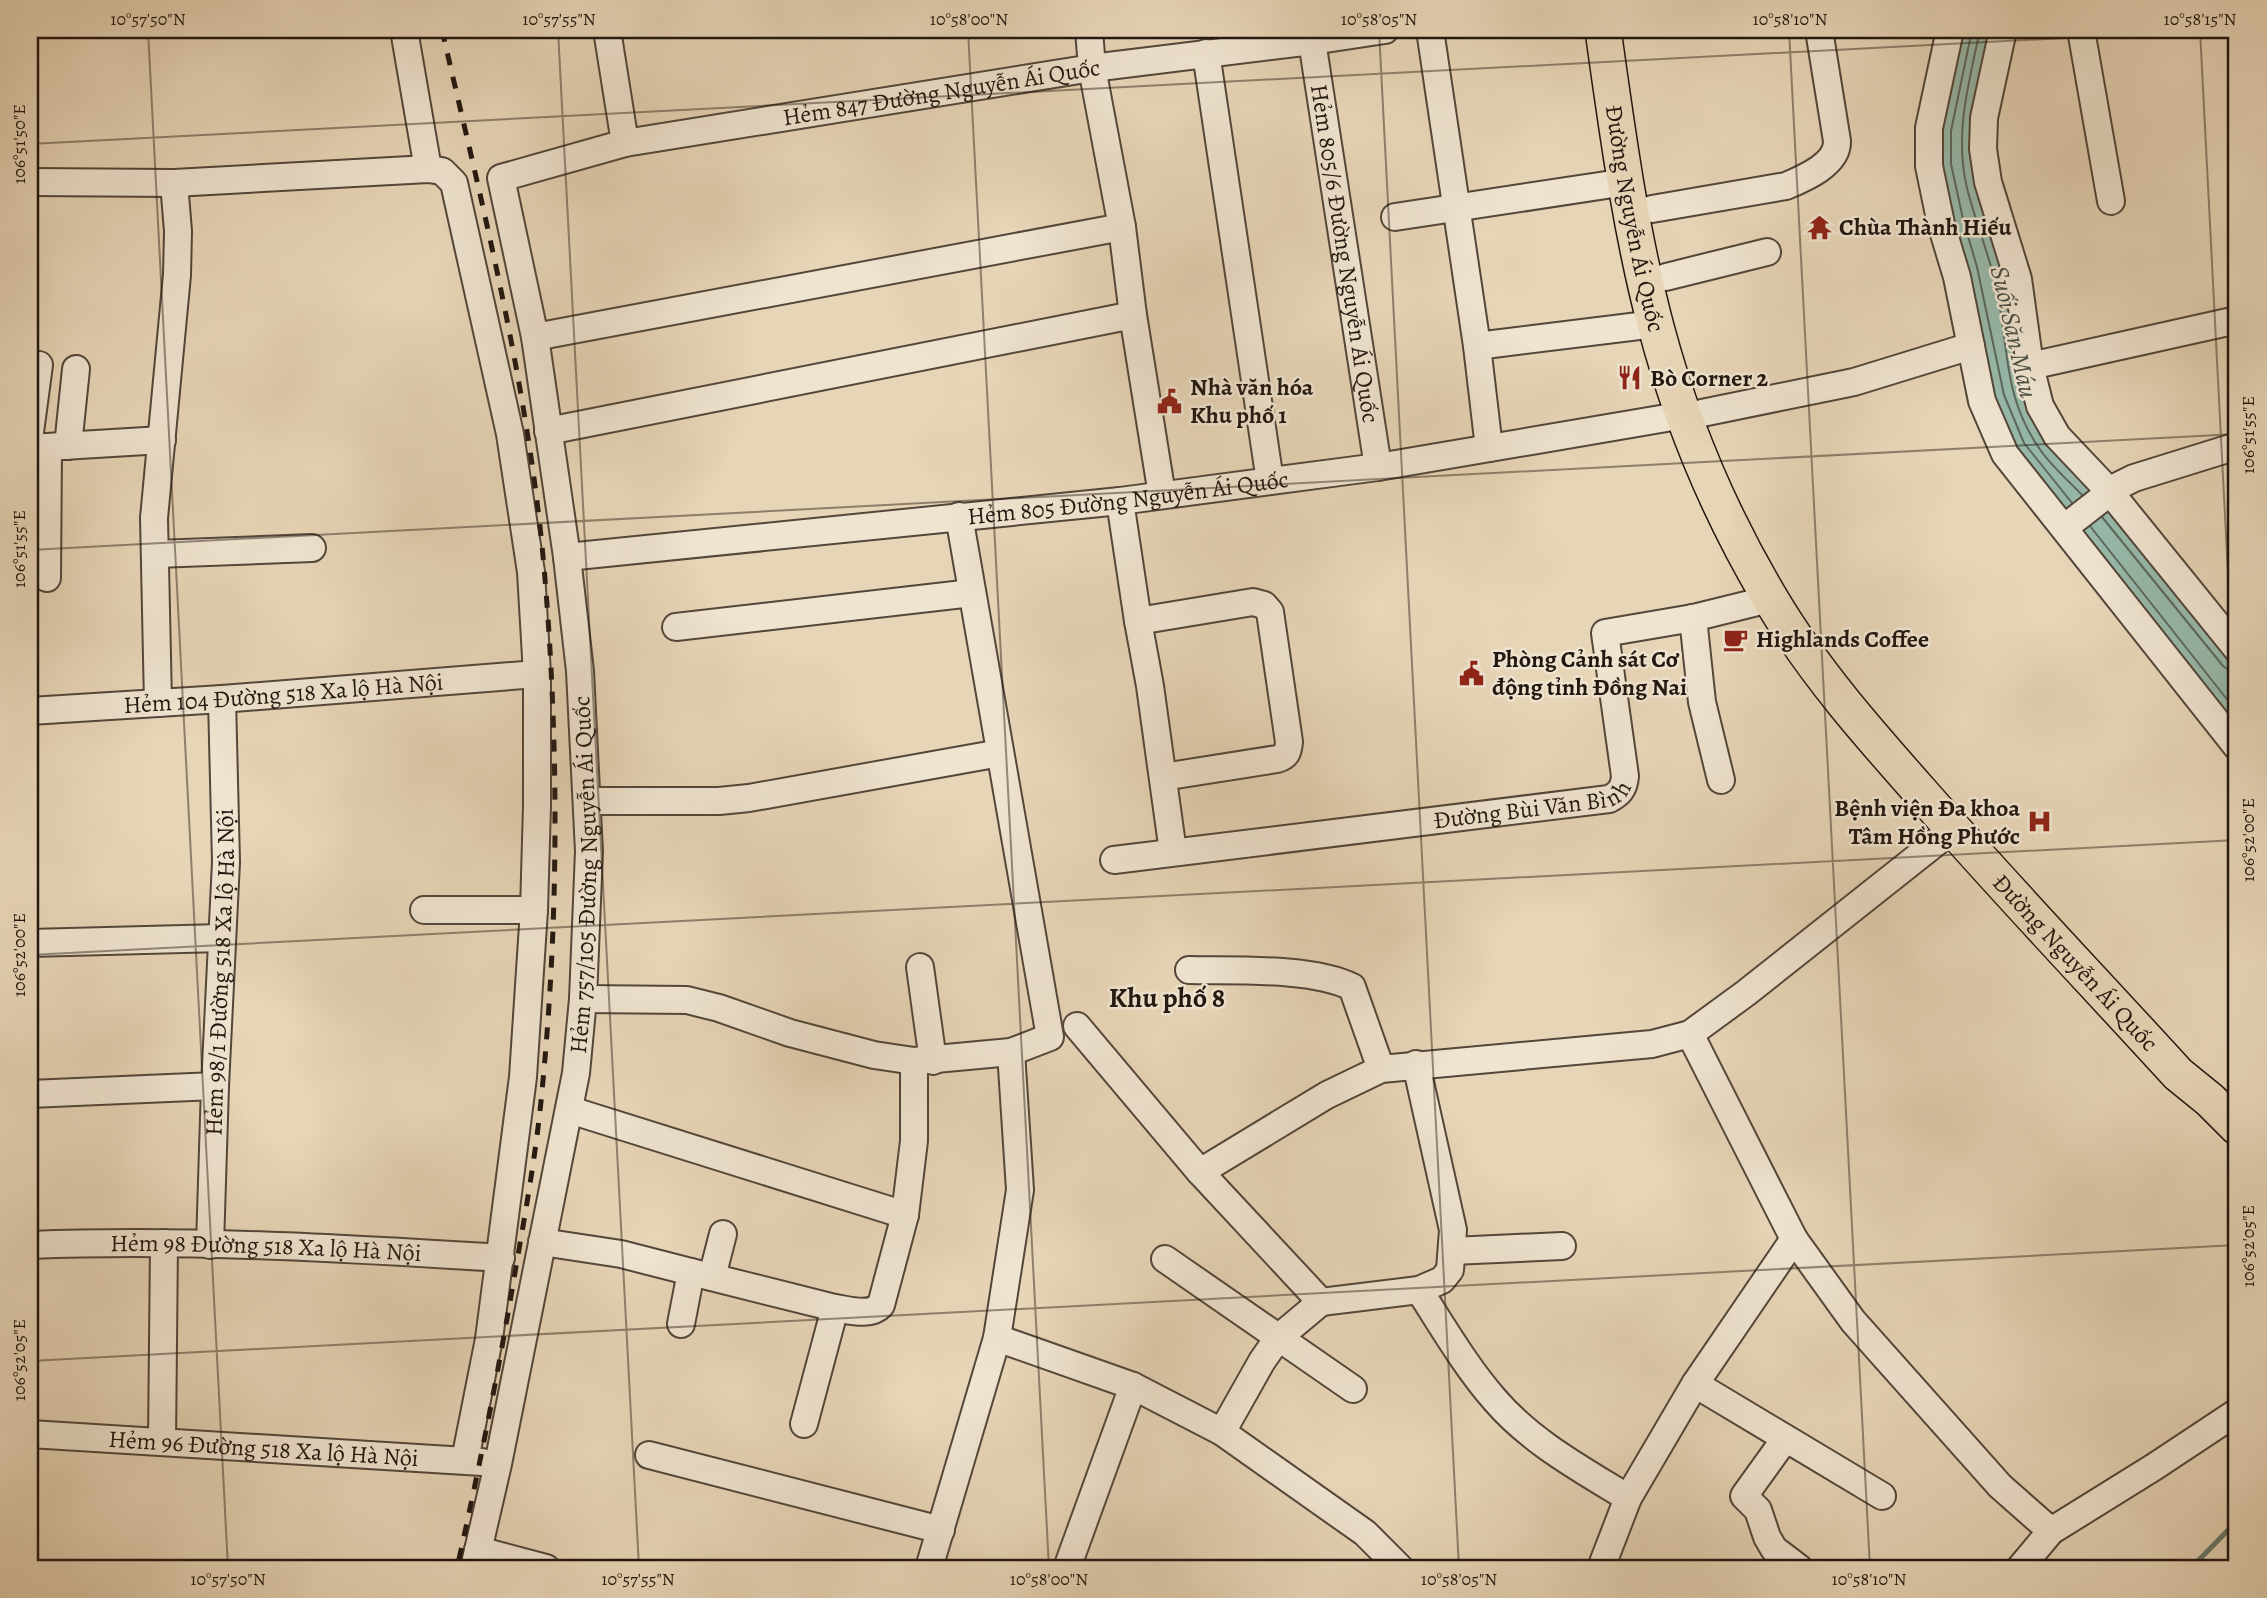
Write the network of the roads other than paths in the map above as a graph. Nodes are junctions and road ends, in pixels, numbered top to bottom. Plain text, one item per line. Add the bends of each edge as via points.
1 (404, 30) edge
2 (607, 30) edge
3 (1089, 30) edge
4 (1385, 30) edge
5 (1430, 30) edge
6 (1604, 30) edge
7 (1623, 30) edge
8 (1819, 30) edge
9 (1950, 30) edge
10 (2003, 30) edge
11 (2081, 30) edge
12 (1312, 41) junction
13 (1206, 53) junction
14 (1092, 68) junction
15 (625, 143) junction
16 (428, 169) junction
17 (501, 178) joint
18 (30, 182) edge
19 (1626, 182) junction
20 (174, 183) junction
21 (2111, 201) dead end
22 (1457, 209) junction
23 (1653, 209) junction
24 (1395, 217) dead end
25 (1122, 227) junction
26 (1767, 252) dead end
27 (1666, 277) junction
28 (1133, 315) junction
29 (2237, 320) edge
30 (1655, 324) junction
31 (535, 337) junction
32 (1477, 346) junction
33 (1971, 346) junction
34 (39, 365) dead end
35 (2030, 366) junction
36 (76, 369) dead end
37 (1693, 414) junction
38 (548, 431) junction
39 (162, 440) junction
40 (44, 443) edge
41 (2237, 446) edge
42 (1489, 448) junction
43 (1378, 467) junction
44 (1270, 481) junction
45 (2110, 492) junction
46 (1162, 495) junction
47 (1120, 501) junction
48 (959, 516) junction
49 (2064, 528) junction
50 (312, 548) dead end
51 (156, 555) junction
52 (566, 557) junction
53 (47, 578) dead end
54 (972, 593) junction
55 (1778, 595) junction
56 (1693, 618) junction
57 (1138, 621) junction
58 (676, 627) dead end
59 (2237, 649) edge
60 (537, 674) junction
61 (222, 699) junction
62 (158, 703) junction
63 (30, 711) edge
64 (2237, 747) edge
65 (1000, 753) junction
66 (1163, 777) junction
67 (1721, 780) dead end
68 (587, 800) junction
69 (1953, 829) junction
70 (1173, 852) junction
71 (1114, 860) dead end
72 (534, 909) junction
73 (424, 910) dead end
74 (222, 939) junction
75 (30, 943) edge
76 (920, 967) dead end
77 (1189, 970) dead end
78 (583, 999) junction
79 (1077, 1026) dead end
80 (2151, 1030) junction
81 (1690, 1034) junction
82 (1011, 1052) junction
83 (923, 1061) junction
84 (1416, 1064) junction
85 (1381, 1069) junction
86 (215, 1086) junction
87 (30, 1094) edge
88 (2237, 1104) edge
89 (570, 1110) junction
90 (2237, 1127) edge
91 (1200, 1172) junction
92 (905, 1215) junction
93 (723, 1234) dead end
94 (1794, 1239) junction
95 (542, 1242) junction
96 (164, 1243) junction
97 (30, 1245) edge
98 (210, 1245) junction
99 (1562, 1246) dead end
100 (1452, 1251) junction
101 (501, 1258) junction
102 (1165, 1259) dead end
103 (701, 1274) junction
104 (1419, 1290) junction
105 (1321, 1302) junction
106 (835, 1308) junction
107 (681, 1324) dead end
108 (997, 1338) junction
109 (1279, 1338) junction
110 (1695, 1384) junction
111 (1133, 1387) junction
112 (1353, 1389) dead end
113 (2237, 1412) edge
114 (804, 1424) dead end
115 (1222, 1432) junction
116 (30, 1434) edge
117 (1785, 1439) junction
118 (162, 1442) junction
119 (649, 1455) dead end
120 (465, 1460) junction
121 (498, 1464) junction
122 (1882, 1496) dead end
123 (1628, 1498) junction
124 (941, 1530) junction
125 (2051, 1531) junction
126 (476, 1559) edge
127 (546, 1568) edge
128 (929, 1568) edge
129 (1067, 1568) edge
130 (1401, 1568) edge
131 (1601, 1568) edge
132 (1799, 1568) edge
133 (2020, 1568) edge

1 - 16 street
2 - 15 street
3 - 14 street
4 - 12 street, Hẻm 847 Đường Nguyễn Ái Quốc
5 - 22 street
6 - 19 main road, Đường Nguyễn Ái Quốc
7 - 23 main road, Đường Nguyễn Ái Quốc
8 - 23 street via 1837,141 1833,158 1786,186
9 - 33 street via 1929,128 1929,166
10 - 35 street via 1984,118 1983,149 1988,182 2018,279
11 - 21 street
12 - 13 street, Hẻm 847 Đường Nguyễn Ái Quốc
12 - 43 street, Hẻm 805/6 Đường Nguyễn Ái Quốc
13 - 14 street, Hẻm 847 Đường Nguyễn Ái Quốc
13 - 44 street
14 - 15 street, Hẻm 847 Đường Nguyễn Ái Quốc
14 - 25 street
15 - 17 street, Hẻm 847 Đường Nguyễn Ái Quốc
16 - 20 street
16 - 60 street via 442,171 454,183 508,423 531,572
17 - 31 street, Hẻm 757/105 Đường Nguyễn Ái Quốc
18 - 20 street
19 - 22 street
19 - 30 main road, Đường Nguyễn Ái Quốc
20 - 39 street via 177,275
22 - 24 street
22 - 32 street
23 - 27 main road, Đường Nguyễn Ái Quốc
25 - 28 street
25 - 31 street
26 - 27 street
27 - 37 main road, Đường Nguyễn Ái Quốc
28 - 38 street
28 - 46 street
29 - 35 street
30 - 32 street
30 - 37 main road, Đường Nguyễn Ái Quốc
31 - 38 street, Hẻm 757/105 Đường Nguyễn Ái Quốc
32 - 42 street
33 - 37 street, Hẻm 805 Đường Nguyễn Ái Quốc via 1854,382
33 - 49 street via 1982,401 2005,454
34 - 40 street
35 - 45 street via 2040,406 2057,436
36 - 40 street
37 - 42 street, Hẻm 805 Đường Nguyễn Ái Quốc
37 - 55 main road, Đường Nguyễn Ái Quốc via 1759,546
38 - 52 street, Hẻm 757/105 Đường Nguyễn Ái Quốc
39 - 40 street
39 - 51 street via 154,517
40 - 53 street
41 - 45 street via 2134,478
42 - 43 street, Hẻm 805 Đường Nguyễn Ái Quốc
43 - 44 street, Hẻm 805 Đường Nguyễn Ái Quốc
44 - 46 street, Hẻm 805 Đường Nguyễn Ái Quốc
45 - 49 street
45 - 59 street
46 - 47 street, Hẻm 805 Đường Nguyễn Ái Quốc
47 - 48 street, Hẻm 805 Đường Nguyễn Ái Quốc
47 - 57 street
48 - 52 street, Hẻm 805 Đường Nguyễn Ái Quốc
48 - 54 street
49 - 64 street
50 - 51 street
51 - 62 street
52 - 68 street, Hẻm 757/105 Đường Nguyễn Ái Quốc via 580,671
54 - 58 street
54 - 65 street
55 - 56 street, Đường Bùi Văn Bình
55 - 69 main road, Đường Nguyễn Ái Quốc via 1832,689
55 - 80 main road, Đường Nguyễn Ái Quốc via 1895,737
56 - 67 street via 1702,702
56 - 70 street, Đường Bùi Văn Bình via 1605,633 1625,776 1621,791 1609,799
57 - 66 street
57 - 66 street via 1253,602 1270,612 1288,753 1277,759
60 - 61 street, Hẻm 104 Đường 518 Xa lộ Hà Nội
60 - 72 street
61 - 62 street, Hẻm 104 Đường 518 Xa lộ Hà Nội
61 - 74 street, Hẻm 98/1 Đường 518 Xa lộ Hà Nội via 226,845
62 - 63 street, Hẻm 104 Đường 518 Xa lộ Hà Nội
65 - 68 street via 749,798
65 - 82 street via 1050,1037
66 - 70 street
68 - 78 street, Hẻm 757/105 Đường Nguyễn Ái Quốc
69 - 80 main road, Đường Nguyễn Ái Quốc
69 - 81 street
70 - 71 street, Đường Bùi Văn Bình
72 - 73 street
72 - 101 street via 523,1077
74 - 75 street
74 - 86 street, Hẻm 98/1 Đường 518 Xa lộ Hà Nội
76 - 83 street
77 - 85 street via 1287,972 1343,982 1352,987
78 - 83 street via 687,1000 874,1055
78 - 89 street, Hẻm 757/105 Đường Nguyễn Ái Quốc
79 - 91 street
80 - 88 main road, Đường Nguyễn Ái Quốc
80 - 90 main road, Đường Nguyễn Ái Quốc via 2178,1074
81 - 84 street via 1652,1044
81 - 94 street
82 - 83 street
82 - 108 street via 1020,1190
83 - 92 street
84 - 85 street
84 - 100 street via 1451,1214
85 - 91 street via 1328,1094
86 - 87 street
86 - 98 street, Hẻm 98/1 Đường 518 Xa lộ Hà Nội
89 - 92 street
89 - 95 street, Hẻm 757/105 Đường Nguyễn Ái Quốc
91 - 105 street
92 - 106 street via 881,1305 869,1312
93 - 103 street
94 - 110 street
94 - 125 street via 1853,1321 2000,1486
95 - 103 street via 621,1254
95 - 121 street, Hẻm 757/105 Đường Nguyễn Ái Quốc
96 - 97 street, Hẻm 98 Đường 518 Xa lộ Hà Nội
96 - 98 street, Hẻm 98 Đường 518 Xa lộ Hà Nội
96 - 118 street
98 - 101 street, Hẻm 98 Đường 518 Xa lộ Hà Nội
99 - 100 street
100 - 104 street via 1450,1270 1442,1280
101 - 120 street
102 - 109 street
103 - 106 street
103 - 107 street
104 - 105 street
104 - 123 street via 1495,1401 1558,1455
105 - 109 street
106 - 114 street
108 - 111 street
108 - 124 street
109 - 112 street
109 - 115 street
110 - 117 street
110 - 123 street
111 - 115 street
111 - 129 street
113 - 125 street
115 - 130 street via 1365,1533
116 - 118 street, Hẻm 96 Đường 518 Xa lộ Hà Nội
117 - 122 street
117 - 132 street via 1744,1496 1758,1510 1774,1549
118 - 120 street, Hẻm 96 Đường 518 Xa lộ Hà Nội
119 - 124 street
120 - 121 street, Hẻm 96 Đường 518 Xa lộ Hà Nội
121 - 126 street, Hẻm 757/105 Đường Nguyễn Ái Quốc
123 - 131 street
124 - 128 street
125 - 133 street
126 - 127 street

